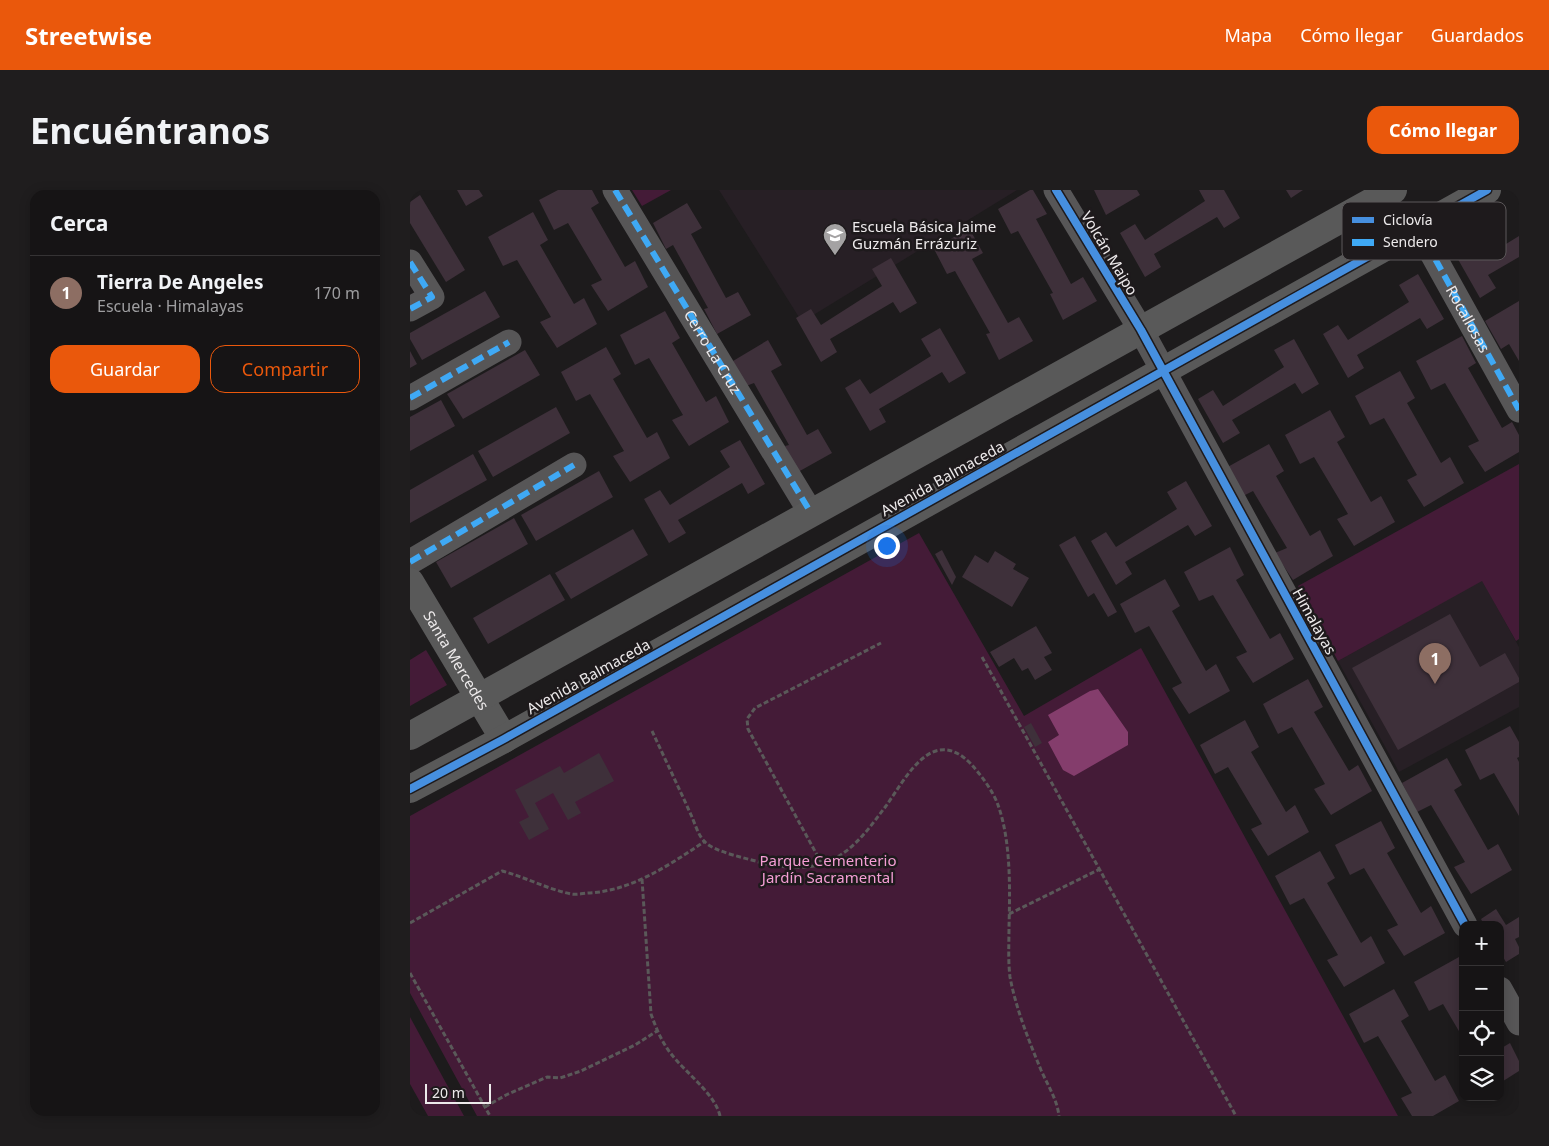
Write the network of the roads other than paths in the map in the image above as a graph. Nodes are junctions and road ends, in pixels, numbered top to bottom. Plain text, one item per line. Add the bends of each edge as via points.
1 (615, 190) edge
2 (1056, 190) edge
3 (1393, 190) edge
4 (1487, 190) edge
5 (1371, 202) edge
6 (1465, 202) edge
7 (1342, 218) edge
8 (1360, 260) edge
9 (1436, 260) edge
10 (410, 262) edge
11 (410, 309) edge
12 (1141, 330) junction
13 (509, 342) dead end
14 (1162, 370) junction
15 (410, 398) edge
16 (1519, 410) edge
17 (574, 465) dead end
18 (811, 513) junction
19 (410, 562) edge
20 (410, 582) edge
21 (479, 698) junction
22 (410, 736) edge
23 (504, 739) junction
24 (410, 789) edge
25 (1463, 921) edge
26 (1507, 988) edge
27 (1519, 1023) edge

1 - 18 street, Cerro La Cruz
2 - 12 street, Volcán Maipo
3 - 5 street
4 - 6 street, Avenida Balmaceda
7 - 12 street
8 - 14 street, Avenida Balmaceda
9 - 16 street, Rocallosas
10 - 11 street via 432,297
12 - 14 street, Himalayas
12 - 18 street
13 - 15 street
14 - 23 street, Avenida Balmaceda
14 - 25 street, Himalayas
17 - 19 street
18 - 21 street
20 - 21 street, Santa Mercedes
21 - 22 street
21 - 23 street, Santa Mercedes
23 - 24 street, Avenida Balmaceda
26 - 27 street

